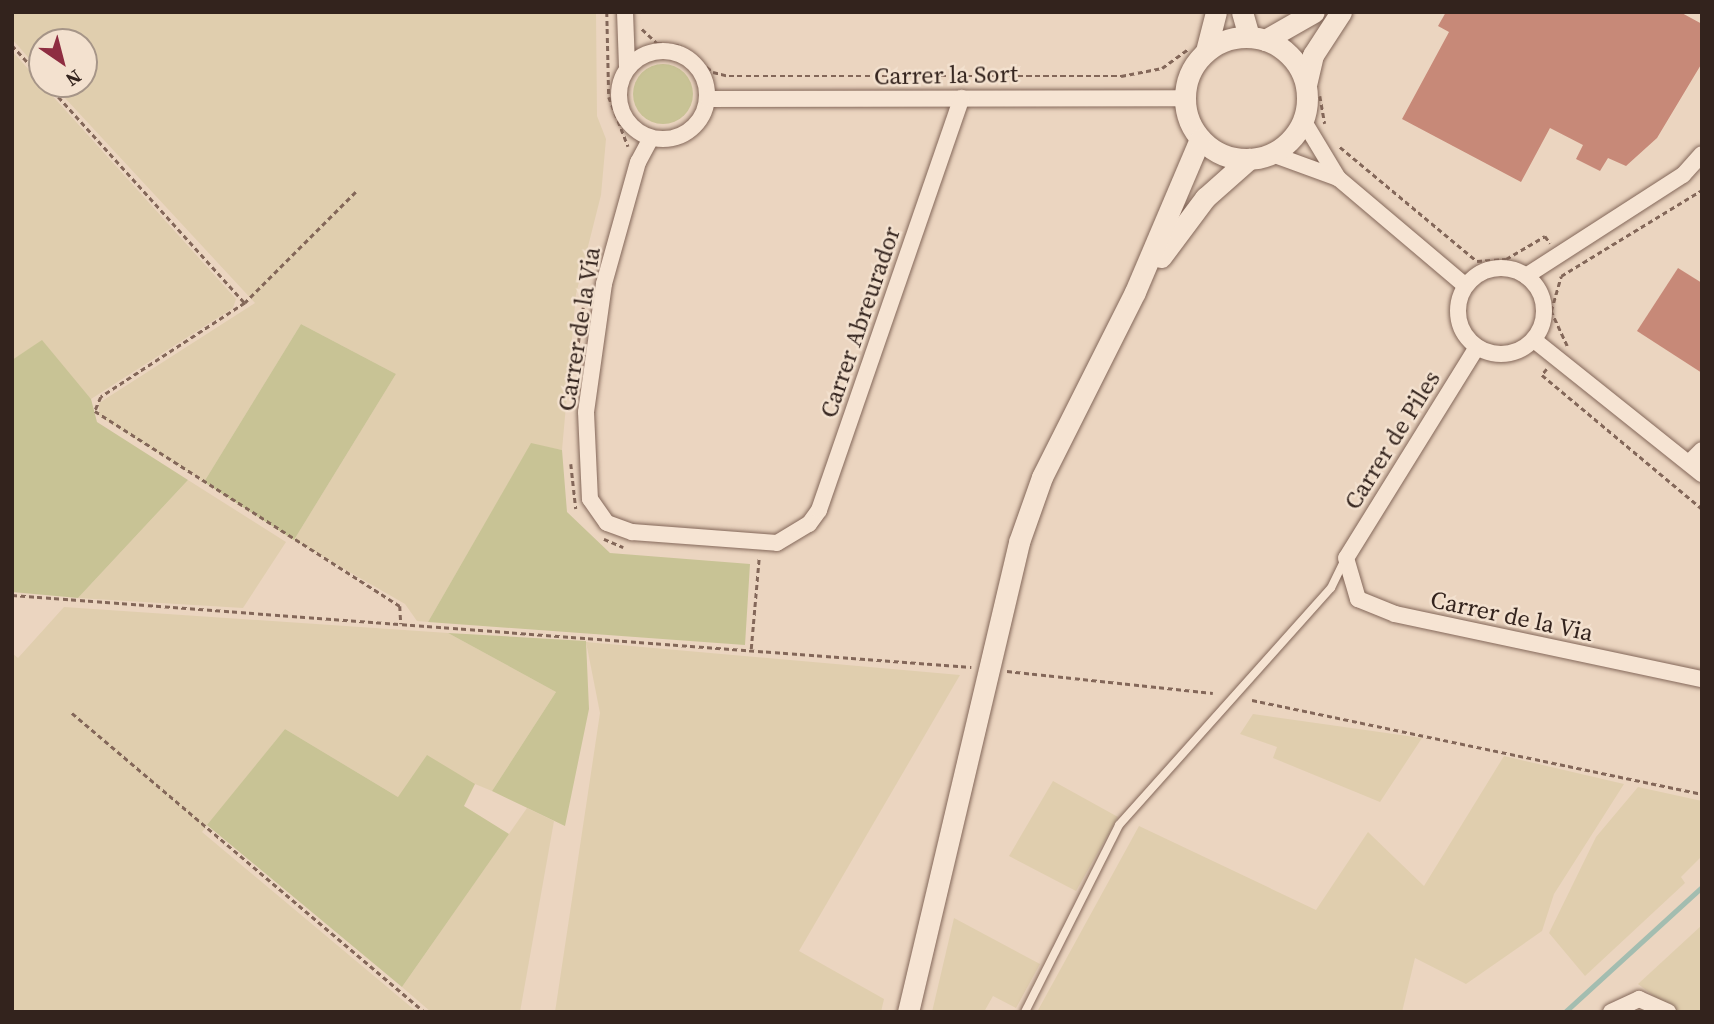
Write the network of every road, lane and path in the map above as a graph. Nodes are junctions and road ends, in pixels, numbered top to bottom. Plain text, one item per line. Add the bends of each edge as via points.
1 (625, 12) edge
2 (1216, 12) edge
3 (1242, 12) edge
4 (1314, 12) edge
5 (1341, 12) edge
6 (640, 23) dead end
7 (1257, 38) junction
8 (12, 45) edge
9 (1198, 48) junction
10 (28, 63) edge
11 (627, 66) junction
12 (1313, 87) junction
13 (962, 97) junction
14 (60, 98) edge
15 (1184, 98) junction
16 (708, 99) junction
17 (1303, 120) junction
18 (1328, 130) dead end
19 (1331, 137) dead end
20 (651, 138) junction
21 (1200, 139) junction
22 (1272, 154) junction
23 (1702, 154) edge
24 (1249, 159) junction
25 (1338, 178) junction
26 (1702, 190) edge
27 (356, 192) dead end
28 (1556, 252) junction
29 (1567, 272) junction
30 (1526, 276) junction
31 (1466, 286) junction
32 (1135, 292) junction
33 (245, 303) junction
34 (1534, 340) junction
35 (1477, 347) junction
36 (1556, 358) junction
37 (1702, 450) edge
38 (1696, 469) edge
39 (1702, 509) edge
40 (760, 542) junction
41 (777, 544) joint
42 (1346, 558) junction
43 (12, 595) edge
44 (401, 624) junction
45 (751, 649) junction
46 (971, 667) dead end
47 (1000, 670) dead end
48 (1702, 679) edge
49 (1213, 693) dead end
50 (1252, 700) dead end
51 (72, 713) dead end
52 (1702, 794) edge
53 (424, 1012) edge
54 (908, 1012) edge
55 (1025, 1012) edge
56 (1611, 1012) edge
57 (1668, 1012) edge

1 - 11 street
2 - 9 street
3 - 7 street
4 - 7 street
5 - 12 street via 1313,55
6 - 9 path via 657,43 680,46 729,76 1121,76 1162,68
7 - 9 street
7 - 12 street via 1292,57
8 - 10 path
9 - 15 street
11 - 16 street via 662,51 685,56 705,79
11 - 20 street via 620,107 630,125
12 - 17 street
12 - 18 path
13 - 15 street, Carrer la Sort
13 - 16 street, Carrer la Sort
13 - 41 street, Carrer Abreurador via 819,510 809,524
14 - 33 path
15 - 21 street
16 - 20 street via 691,131 669,140
17 - 22 street
17 - 25 street
19 - 28 path via 1477,261 1506,258 1545,236
20 - 40 street, Carrer de la Via via 638,162 604,284 586,412 590,499 607,523 632,532
21 - 24 street via 1222,155
21 - 32 street
22 - 24 street
22 - 25 street
23 - 28 street via 1683,175
24 - 32 street via 1205,198
25 - 31 street
26 - 29 path
27 - 33 path
28 - 29 path
28 - 30 street
29 - 36 path via 1551,298 1552,320 1570,343
30 - 31 street via 1494,269
30 - 34 street via 1543,300
31 - 35 street via 1460,325
32 - 54 street via 1042,477 1019,542
33 - 44 path via 101,397 96,416 400,606
34 - 35 street via 1505,354
34 - 36 street
35 - 42 street, Carrer de Piles
36 - 38 street
36 - 39 path via 1542,375
37 - 38 street
40 - 41 street, Carrer de la Via
40 - 45 path
42 - 48 street, Carrer de la Via via 1350,587 1366,606
42 - 55 lane via 1331,588 1119,825
43 - 44 path
44 - 45 path
45 - 46 path
47 - 49 path
50 - 52 path
51 - 53 path
56 - 57 street via 1639,999

